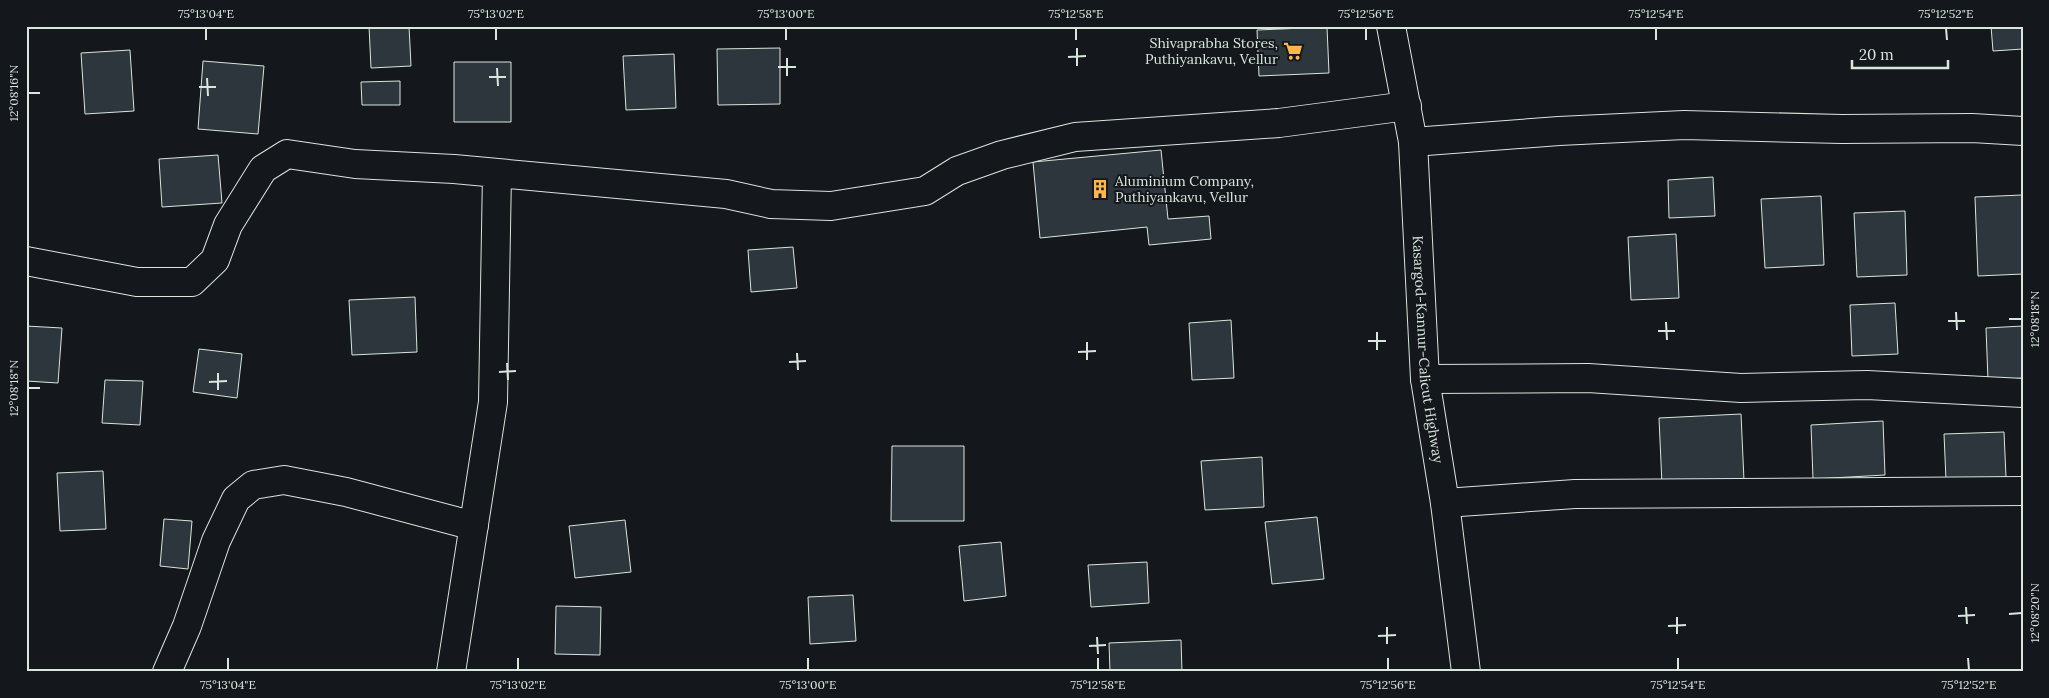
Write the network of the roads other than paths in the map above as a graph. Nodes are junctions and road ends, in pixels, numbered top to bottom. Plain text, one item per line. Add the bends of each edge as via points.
1 (1391, 26) edge
2 (1407, 106) junction
3 (2023, 131) edge
4 (1412, 142) junction
5 (497, 173) junction
6 (26, 261) edge
7 (1426, 379) junction
8 (2023, 393) edge
9 (2023, 491) edge
10 (1446, 503) junction
11 (474, 526) junction
12 (167, 672) edge
13 (450, 672) edge
14 (1466, 672) edge

1 - 2 main road, Kasargod-Kannur-Calicut Highway
2 - 4 main road, Kasargod-Kannur-Calicut Highway
2 - 5 main road via 1279,123 1075,137 1002,155 957,172 926,191 831,206 771,204 726,194
3 - 4 main road via 1684,125
4 - 7 main road, Kasargod-Kannur-Calicut Highway
5 - 6 main road via 355,164 287,154 263,169 228,224 215,260 192,282 137,282
5 - 11 main road via 493,402
7 - 8 main road via 1588,378 1741,388 1867,385
7 - 10 main road, Kasargod-Kannur-Calicut Highway
9 - 10 main road via 1575,494
10 - 14 main road, Kasargod-Kannur-Calicut Highway
11 - 12 main road via 346,492 284,480 253,485 236,499 216,541 187,626
11 - 13 main road

